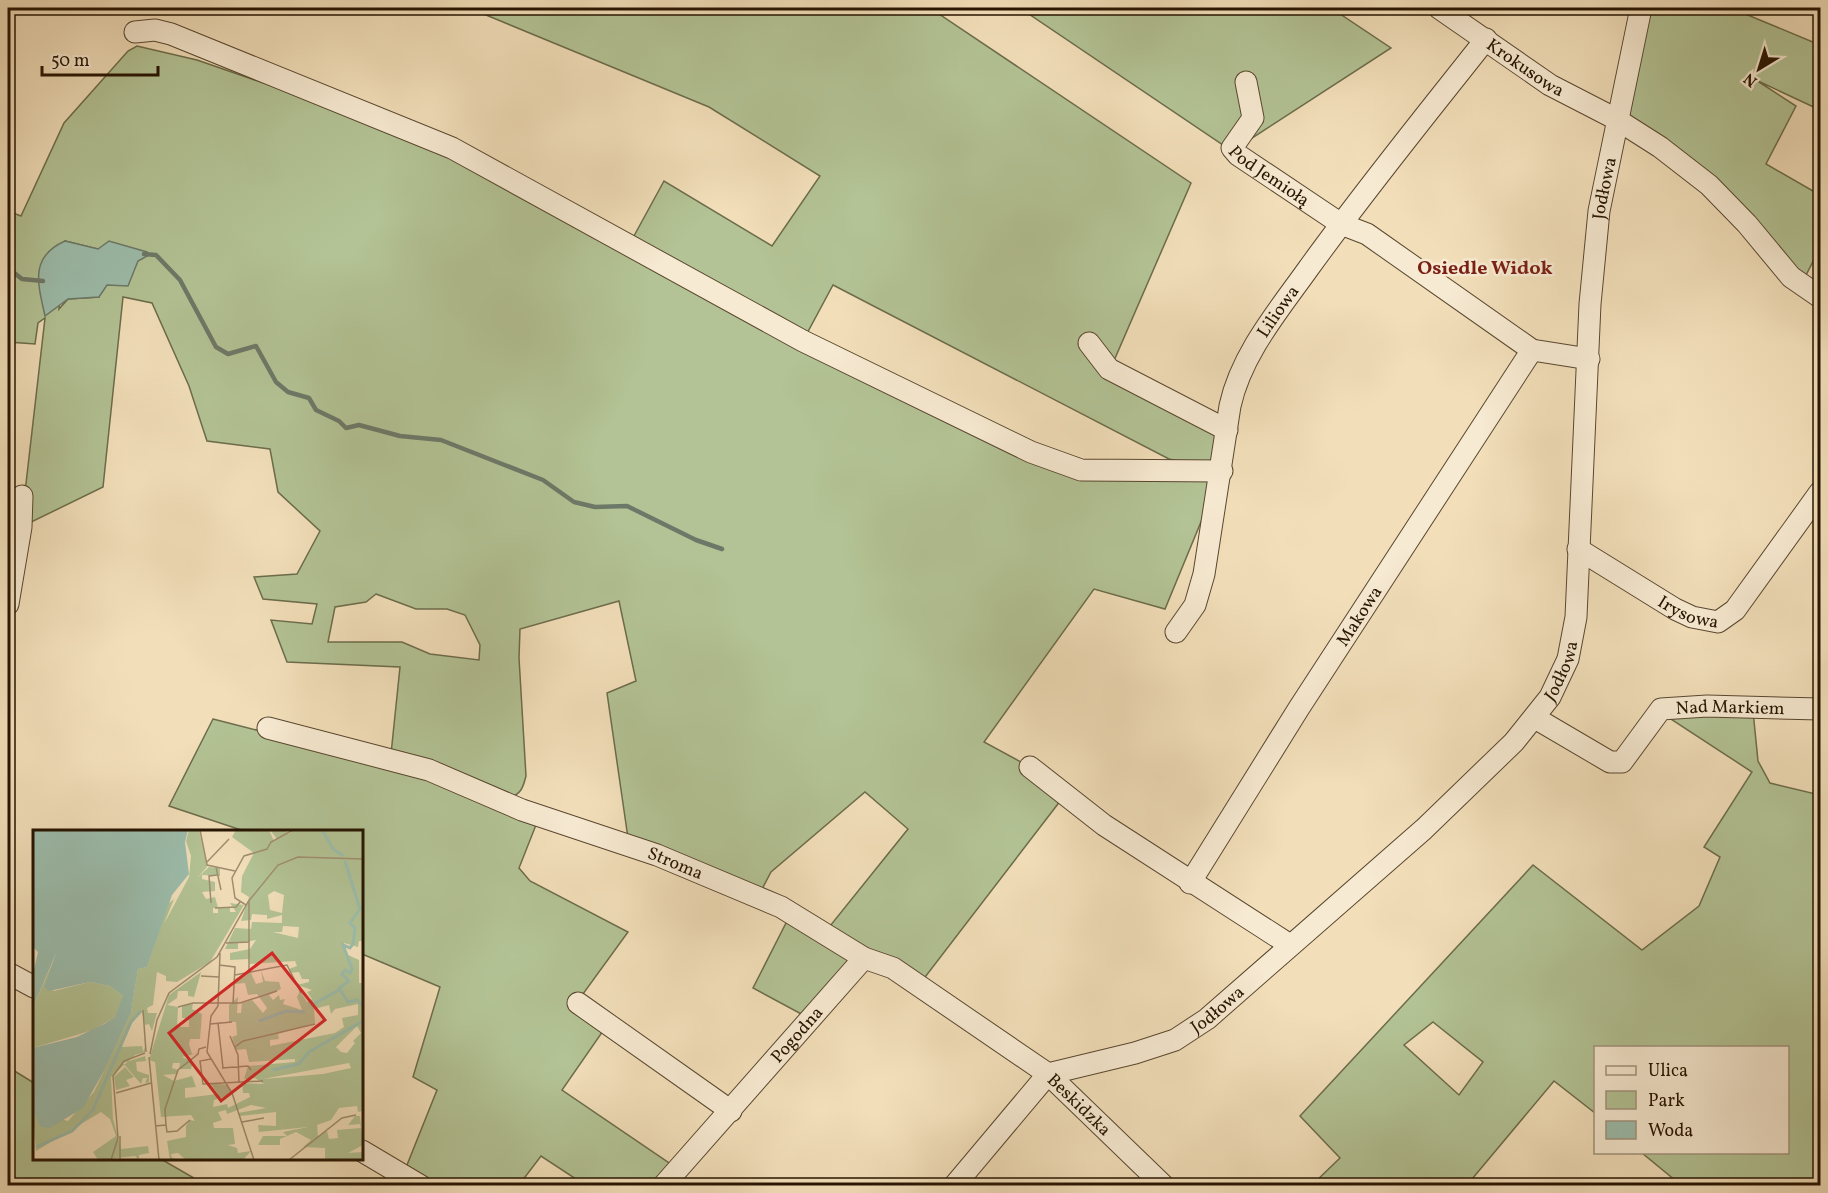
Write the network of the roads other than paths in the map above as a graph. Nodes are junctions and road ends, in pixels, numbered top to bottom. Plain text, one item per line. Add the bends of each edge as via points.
1 (1439, 8) edge
2 (1641, 8) edge
3 (135, 32) dead end
4 (1486, 39) junction
5 (1246, 82) dead end
6 (1617, 119) junction
7 (1341, 224) junction
8 (1821, 297) edge
9 (1089, 343) dead end
10 (1532, 350) junction
11 (1589, 359) junction
12 (1227, 430) junction
13 (1222, 471) junction
14 (1821, 492) edge
15 (22, 496) dead end
16 (1578, 549) junction
17 (8, 604) edge
18 (1176, 633) dead end
19 (1821, 709) edge
20 (1535, 718) junction
21 (268, 728) dead end
22 (1030, 767) dead end
23 (1190, 883) junction
24 (1290, 945) junction
25 (864, 958) junction
26 (8, 973) edge
27 (33, 986) edge
28 (578, 1002) dead end
29 (1048, 1074) junction
30 (731, 1111) junction
31 (363, 1152) edge
32 (417, 1184) edge
33 (663, 1185) edge
34 (954, 1185) edge
35 (1164, 1185) edge

1 - 4 street, Krokusowa
2 - 6 street, Jodłowa
3 - 13 street via 155,30 171,34 452,148 802,341 1031,452 1071,468
4 - 6 street, Krokusowa via 1550,85
4 - 7 street, Liliowa
5 - 7 street, Pod Jemiołą via 1253,118 1232,148
6 - 8 street via 1709,185 1791,277
6 - 11 street, Jodłowa via 1599,211
7 - 10 street via 1366,234
7 - 12 street, Liliowa via 1249,357 1235,385
9 - 12 street via 1109,369
10 - 11 street
10 - 23 street, Makowa
11 - 16 street, Jodłowa
12 - 13 street, Liliowa
13 - 18 street, Liliowa via 1204,574 1195,605
14 - 16 street, Irysowa via 1735,610 1718,622 1675,609
15 - 17 street
16 - 20 street, Jodłowa via 1576,617 1568,659
19 - 20 street, Nad Markiem via 1661,709 1623,762 1610,762
20 - 24 street, Jodłowa via 1424,829
21 - 25 street, Stroma via 429,770 522,810 657,855 781,907
22 - 23 street via 1104,825
23 - 24 street
24 - 29 street, Jodłowa via 1191,1032 1135,1053
25 - 29 street, Stroma via 893,968
25 - 30 street, Pogodna
26 - 27 street
28 - 30 street
29 - 34 street, Beskidzka
29 - 35 street, Beskidzka
30 - 33 street, Pogodna
31 - 32 street

